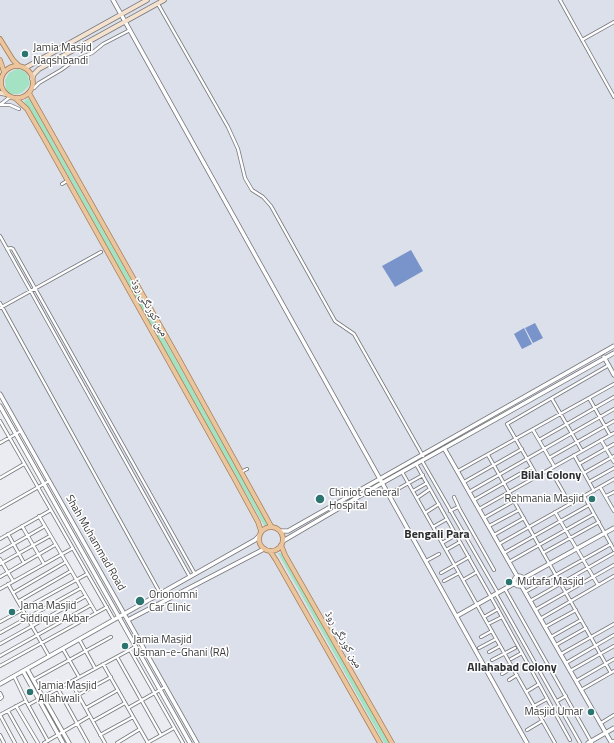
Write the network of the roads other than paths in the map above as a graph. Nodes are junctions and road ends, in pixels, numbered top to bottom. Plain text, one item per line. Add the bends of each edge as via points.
1 (113, 0) edge
2 (147, 0) edge
3 (164, 0) edge
4 (560, 0) edge
5 (140, 2) edge
6 (158, 4) junction
7 (121, 14) junction
8 (125, 21) junction
9 (614, 22) edge
10 (130, 30) junction
11 (2, 39) edge
12 (582, 40) junction
13 (0, 60) edge
14 (19, 66) junction
15 (25, 68) junction
16 (3, 71) edge
17 (32, 79) junction
18 (0, 81) edge
19 (0, 93) edge
20 (28, 93) junction
21 (8, 95) junction
22 (614, 97) edge
23 (15, 98) junction
24 (0, 105) edge
25 (19, 109) dead end
26 (79, 173) dead end
27 (75, 176) junction
28 (67, 181) junction
29 (62, 184) dead end
30 (0, 236) edge
31 (7, 249) junction
32 (101, 252) dead end
33 (35, 288) junction
34 (30, 290) junction
35 (0, 303) edge
36 (1, 307) edge
37 (62, 337) junction
38 (58, 339) junction
39 (614, 346) edge
40 (601, 353) junction
41 (614, 353) edge
42 (605, 358) junction
43 (609, 365) junction
44 (81, 372) junction
45 (77, 374) junction
46 (614, 375) edge
47 (614, 384) edge
48 (93, 393) junction
49 (0, 394) edge
50 (89, 395) junction
51 (614, 397) edge
52 (589, 398) junction
53 (552, 399) junction
54 (0, 406) edge
55 (594, 408) junction
56 (614, 409) edge
57 (561, 414) junction
58 (600, 418) junction
59 (0, 421) edge
60 (614, 421) edge
61 (566, 424) junction
62 (605, 426) junction
63 (533, 430) junction
64 (21, 431) junction
65 (572, 433) junction
66 (614, 433) edge
67 (16, 434) junction
68 (610, 435) junction
69 (10, 437) junction
70 (516, 440) junction
71 (539, 440) junction
72 (601, 440) junction
73 (577, 442) junction
74 (0, 443) edge
75 (614, 444) edge
76 (444, 448) junction
77 (606, 448) junction
78 (522, 449) junction
79 (544, 449) junction
80 (582, 451) junction
81 (422, 454) junction
82 (488, 455) junction
83 (574, 455) junction
84 (613, 457) edge
85 (549, 458) junction
86 (527, 459) junction
87 (423, 460) junction
88 (614, 462) edge
89 (24, 464) junction
90 (416, 464) junction
91 (579, 464) junction
92 (493, 465) junction
93 (554, 466) junction
94 (532, 467) junction
95 (614, 468) edge
96 (247, 469) dead end
97 (550, 469) junction
98 (458, 471) junction
99 (241, 472) junction
100 (402, 472) junction
101 (584, 473) junction
102 (423, 475) junction
103 (499, 475) junction
104 (537, 476) junction
105 (0, 478) edge
106 (234, 478) junction
107 (379, 478) junction
108 (614, 479) edge
109 (49, 480) junction
110 (230, 481) dead end
111 (464, 482) junction
112 (589, 482) junction
113 (44, 483) junction
114 (382, 483) junction
115 (408, 483) junction
116 (427, 483) junction
117 (504, 483) junction
118 (38, 487) junction
119 (600, 487) junction
120 (430, 489) junction
121 (396, 490) dead end
122 (594, 490) junction
123 (412, 491) junction
124 (469, 492) junction
125 (509, 492) junction
126 (614, 492) edge
127 (150, 495) junction
128 (584, 496) junction
129 (606, 496) junction
130 (146, 497) junction
131 (454, 497) dead end
132 (417, 498) junction
133 (474, 500) junction
134 (514, 501) junction
135 (439, 504) junction
136 (570, 504) junction
137 (612, 504) edge
138 (589, 505) junction
139 (458, 506) junction
140 (0, 509) edge
141 (479, 509) junction
142 (51, 510) junction
143 (519, 510) junction
144 (450, 511) junction
145 (614, 511) edge
146 (556, 512) junction
147 (425, 513) junction
148 (594, 514) junction
149 (39, 516) junction
150 (484, 518) junction
151 (524, 518) junction
152 (447, 519) junction
153 (561, 521) junction
154 (598, 522) junction
155 (22, 526) junction
156 (44, 526) junction
157 (271, 526) junction
158 (489, 526) junction
159 (433, 527) junction
160 (529, 528) junction
161 (614, 528) edge
162 (566, 530) junction
163 (261, 531) junction
164 (281, 531) junction
165 (605, 533) junction
166 (8, 534) junction
167 (456, 535) junction
168 (494, 535) junction
169 (28, 536) junction
170 (50, 536) junction
171 (259, 536) junction
172 (534, 536) junction
173 (570, 538) junction
174 (0, 539) edge
175 (460, 542) junction
176 (282, 543) junction
177 (442, 543) junction
178 (13, 544) junction
179 (499, 544) junction
180 (611, 544) junction
181 (33, 545) junction
182 (55, 545) junction
183 (538, 545) junction
184 (180, 547) junction
185 (72, 548) junction
186 (264, 549) junction
187 (577, 549) junction
188 (175, 550) junction
189 (446, 550) junction
190 (270, 551) junction
191 (614, 551) edge
192 (0, 552) edge
193 (504, 553) junction
194 (543, 553) junction
195 (18, 554) junction
196 (61, 554) junction
197 (439, 554) dead end
198 (39, 555) junction
199 (469, 557) junction
200 (0, 559) edge
201 (583, 559) junction
202 (426, 561) junction
203 (66, 562) junction
204 (509, 562) junction
205 (24, 563) junction
206 (1, 564) edge
207 (44, 564) junction
208 (549, 564) junction
209 (454, 565) junction
210 (614, 565) edge
211 (588, 568) junction
212 (494, 570) dead end
213 (72, 571) junction
214 (8, 572) junction
215 (477, 572) junction
216 (441, 573) dead end
217 (459, 573) junction
218 (87, 574) junction
219 (194, 574) junction
220 (556, 575) junction
221 (517, 576) junction
222 (0, 577) edge
223 (190, 577) junction
224 (593, 577) junction
225 (614, 577) edge
226 (524, 578) junction
227 (76, 580) junction
228 (463, 580) junction
229 (13, 581) junction
230 (444, 581) dead end
231 (515, 583) junction
232 (8, 584) junction
233 (561, 584) junction
234 (521, 585) junction
235 (598, 585) junction
236 (81, 588) junction
237 (0, 589) edge
238 (505, 589) junction
239 (525, 592) junction
240 (14, 593) junction
241 (160, 593) junction
242 (497, 593) junction
243 (566, 593) junction
244 (86, 596) junction
245 (491, 597) junction
246 (18, 601) junction
247 (530, 601) junction
248 (571, 601) junction
249 (91, 604) junction
250 (477, 605) junction
251 (107, 607) junction
252 (23, 609) junction
253 (498, 609) junction
254 (536, 610) junction
255 (576, 610) junction
256 (96, 613) junction
257 (125, 614) junction
258 (457, 616) junction
259 (119, 617) junction
260 (484, 617) junction
261 (502, 617) junction
262 (28, 618) junction
263 (540, 619) junction
264 (114, 620) junction
265 (128, 620) junction
266 (581, 620) junction
267 (0, 622) edge
268 (488, 624) junction
269 (614, 624) edge
270 (32, 626) junction
271 (545, 627) junction
272 (586, 628) junction
273 (492, 631) junction
274 (0, 633) edge
275 (37, 635) junction
276 (614, 635) edge
277 (111, 637) dead end
278 (481, 637) dead end
279 (551, 637) junction
280 (591, 637) junction
281 (79, 639) junction
282 (496, 639) junction
283 (41, 643) junction
284 (0, 644) edge
285 (556, 645) junction
286 (136, 646) junction
287 (500, 646) junction
288 (596, 646) junction
289 (614, 646) edge
290 (63, 648) junction
291 (479, 648) dead end
292 (515, 648) dead end
293 (130, 650) junction
294 (86, 651) junction
295 (489, 652) dead end
296 (522, 653) junction
297 (504, 654) junction
298 (561, 654) junction
299 (601, 654) junction
300 (0, 656) edge
301 (49, 656) junction
302 (117, 656) junction
303 (512, 659) dead end
304 (614, 659) edge
305 (69, 660) junction
306 (492, 660) dead end
307 (566, 663) junction
308 (103, 664) junction
309 (606, 664) junction
310 (0, 666) edge
311 (95, 668) junction
312 (512, 668) junction
313 (25, 670) junction
314 (570, 671) junction
315 (613, 672) edge
316 (502, 674) dead end
317 (517, 675) junction
318 (14, 676) junction
319 (79, 677) junction
320 (111, 677) junction
321 (33, 680) junction
322 (509, 680) dead end
323 (576, 681) junction
324 (71, 682) junction
325 (0, 684) edge
326 (539, 684) junction
327 (165, 687) junction
328 (58, 689) junction
329 (118, 690) junction
330 (160, 690) junction
331 (581, 690) junction
332 (526, 692) junction
333 (154, 693) junction
334 (0, 694) edge
335 (78, 696) junction
336 (566, 696) junction
337 (40, 698) junction
338 (0, 699) edge
339 (547, 699) junction
340 (26, 700) junction
341 (141, 700) junction
342 (557, 701) junction
343 (125, 703) junction
344 (28, 705) junction
345 (16, 706) junction
346 (534, 706) junction
347 (86, 708) junction
348 (128, 708) junction
349 (8, 710) junction
350 (0, 715) edge
351 (614, 715) edge
352 (90, 716) junction
353 (133, 717) junction
354 (93, 721) junction
355 (542, 721) junction
356 (77, 723) junction
357 (600, 723) junction
358 (174, 728) junction
359 (614, 728) edge
360 (140, 729) junction
361 (527, 730) dead end
362 (606, 732) junction
363 (60, 733) junction
364 (0, 735) edge
365 (100, 735) junction
366 (161, 735) junction
367 (570, 740) dead end
368 (48, 741) junction
369 (590, 742) edge
370 (612, 742) edge
371 (4, 743) edge
372 (15, 743) edge
373 (26, 743) edge
374 (38, 743) edge
375 (44, 743) edge
376 (63, 743) edge
377 (69, 743) edge
378 (88, 743) edge
379 (105, 743) edge
380 (117, 743) edge
381 (147, 743) edge
382 (183, 743) edge
383 (190, 743) edge
384 (197, 743) edge
385 (380, 743) edge
386 (392, 743) edge
387 (527, 743) edge
388 (555, 743) edge
389 (580, 743) edge

1 - 7 street
2 - 5 main road
3 - 6 main road
4 - 12 street
5 - 7 main road
6 - 8 main road
6 - 81 street via 228,127 252,190 263,197 270,206 336,321 354,334
7 - 8 street
7 - 15 main road
8 - 10 street
8 - 17 main road via 39,69
9 - 12 street
10 - 17 street via 75,60 39,82 34,88
10 - 107 street
11 - 14 main road
12 - 22 street
13 - 16 main road
14 - 15 main road
14 - 16 main road
15 - 17 main road
16 - 18 main road
17 - 20 main road via 32,87
18 - 21 main road
19 - 21 main road
20 - 23 main road
20 - 27 main road, مین کورنگی روڈ
21 - 23 main road
21 - 24 street
23 - 28 main road, مین کورنگی روڈ via 27,109
24 - 25 street via 10,105
26 - 27 street
27 - 99 main road, مین کورنگی روڈ
28 - 29 street
28 - 106 main road, مین کورنگی روڈ
30 - 31 street
31 - 33 street via 13,249
31 - 34 street
32 - 33 street
33 - 34 street
33 - 37 street
34 - 36 street
34 - 38 street
35 - 36 street
36 - 241 street
37 - 38 street
37 - 44 street
38 - 45 street
39 - 40 street
40 - 42 street
40 - 81 street
41 - 42 street
42 - 43 street
42 - 76 street
43 - 46 street
43 - 53 street
44 - 45 street
44 - 48 street
45 - 50 street
47 - 52 street
48 - 50 street
48 - 127 street
49 - 64 street, Shah Muhammad Road
50 - 130 street
51 - 55 street
52 - 55 street
52 - 57 street
53 - 57 street
53 - 70 street via 507,424
54 - 67 street, Shah Muhammad Road
55 - 58 street
55 - 61 street
56 - 58 street
57 - 61 street
57 - 63 street
58 - 62 street
58 - 65 street
59 - 69 street
60 - 62 street
61 - 65 street
61 - 71 street
62 - 68 street
62 - 73 street
63 - 70 street
63 - 71 street
64 - 67 street
64 - 109 street, Shah Muhammad Road
65 - 73 street
65 - 79 street
66 - 68 street
67 - 69 street
67 - 113 street, Shah Muhammad Road
68 - 72 street
69 - 74 street
69 - 89 street
70 - 78 street
70 - 82 street
71 - 79 street
72 - 77 street
72 - 80 street
73 - 80 street
73 - 85 street
75 - 77 street
76 - 87 street
76 - 98 street
77 - 84 street
77 - 91 street
78 - 86 street
78 - 92 street
79 - 85 street
79 - 86 street
80 - 83 street
81 - 87 street
81 - 107 street
82 - 92 street
82 - 98 street
83 - 91 street
83 - 93 street
84 - 88 street
84 - 101 street
85 - 93 street
86 - 94 street
86 - 103 street
87 - 90 street
87 - 144 street
89 - 105 street
89 - 118 street
90 - 100 street
90 - 102 street
91 - 101 street
92 - 103 street
92 - 111 street
93 - 97 street
94 - 104 street
94 - 117 street
95 - 112 street
96 - 99 street
97 - 104 street
97 - 136 street
98 - 111 street
99 - 157 main road, مین کورنگی روڈ
100 - 114 street
100 - 115 street
101 - 112 street
102 - 115 street
102 - 116 street
103 - 117 street
103 - 124 street
104 - 125 street
106 - 110 street
106 - 163 main road, مین کورنگی روڈ
107 - 114 street
107 - 164 street via 288,531
108 - 119 street
109 - 113 street
109 - 257 street, Shah Muhammad Road
111 - 124 street
112 - 122 street
113 - 118 street
113 - 259 street, Shah Muhammad Road
114 - 176 street
114 - 202 street
115 - 121 street
115 - 123 street
116 - 120 street
116 - 123 street
117 - 125 street
117 - 133 street
118 - 140 street
118 - 142 street
119 - 122 street
119 - 129 street
120 - 132 street
120 - 135 street
122 - 128 street
123 - 132 street
124 - 133 street
125 - 134 street
125 - 141 street
126 - 129 street
127 - 130 street
127 - 184 street
128 - 136 street
128 - 138 street
129 - 137 street
130 - 188 street
131 - 139 street
132 - 147 street
133 - 141 street
134 - 143 street
134 - 150 street
135 - 147 street
135 - 152 street
136 - 146 street
137 - 145 street
138 - 148 street
138 - 153 street
139 - 144 street
139 - 212 street
141 - 150 street
142 - 149 street
142 - 185 street
143 - 151 street
143 - 158 street
144 - 242 street
146 - 153 street
146 - 160 street
147 - 159 street
148 - 154 street
148 - 162 street
149 - 155 street
149 - 156 street
150 - 158 street
151 - 160 street
151 - 168 street
152 - 159 street
152 - 167 street
153 - 162 street
153 - 172 street
154 - 165 street
154 - 173 street
155 - 166 street
155 - 169 street
156 - 169 street
156 - 170 street
157 - 163 main road
157 - 164 main road
158 - 168 street
159 - 177 street
160 - 172 street
160 - 179 street
161 - 165 street
162 - 173 street
162 - 183 street
163 - 171 main road
164 - 176 main road
165 - 180 street
165 - 187 street
166 - 174 street
166 - 178 street
167 - 175 street
167 - 177 street
168 - 179 street
169 - 178 street
169 - 181 street
170 - 181 street
170 - 182 street
171 - 186 main road
171 - 219 street
172 - 183 street
172 - 193 street
173 - 187 street
173 - 194 street
175 - 189 street
175 - 199 street
176 - 190 main road via 276,550
176 - 386 main road, مین کورنگی روڈ via 285,555
177 - 189 street
178 - 192 street
178 - 195 street
179 - 193 street
180 - 191 street
180 - 201 street
181 - 195 street
181 - 198 street
182 - 196 street
182 - 198 street
183 - 194 street
183 - 204 street
184 - 188 street
184 - 219 street
185 - 196 street
185 - 218 street
186 - 190 main road
186 - 265 street
187 - 201 street
187 - 208 street
188 - 223 street
189 - 209 street
190 - 385 main road, مین کورنگی روڈ
191 - 211 street
193 - 204 street
194 - 208 street
195 - 205 street
195 - 206 street
196 - 203 street
196 - 207 street
197 - 202 street
198 - 205 street
198 - 207 street
199 - 209 street
199 - 215 street
200 - 206 street
201 - 211 street
201 - 220 street
202 - 258 street
203 - 213 street
203 - 240 street
204 - 221 street
205 - 214 street
206 - 214 street
207 - 229 street
208 - 220 street
208 - 226 street
209 - 216 street
209 - 217 street
210 - 224 street
211 - 224 street
211 - 233 street
213 - 227 street
213 - 246 street
214 - 222 street
214 - 229 street
215 - 228 street
215 - 245 street
217 - 228 street
217 - 230 street
218 - 227 street
218 - 251 street
219 - 223 street
220 - 233 street
220 - 239 street
221 - 226 street
221 - 231 street
223 - 241 street
224 - 235 street
224 - 243 street
225 - 235 street
226 - 234 street
227 - 236 street
227 - 252 street
228 - 250 street
229 - 232 street
231 - 234 street
231 - 238 street
232 - 237 street
232 - 240 street
233 - 243 street
233 - 247 street
234 - 239 street
235 - 248 street
236 - 244 street
236 - 262 street
238 - 242 street
238 - 336 street
239 - 247 street
240 - 246 street
241 - 257 street
242 - 245 street
242 - 342 street
243 - 248 street
243 - 254 street
244 - 249 street
244 - 270 street
245 - 250 street
245 - 253 street
246 - 252 street
247 - 254 street
248 - 255 street
248 - 263 street
249 - 256 street
249 - 275 street
250 - 258 street
250 - 260 street
251 - 256 street
251 - 264 street
252 - 262 street
252 - 267 street
253 - 260 street
253 - 261 street
254 - 263 street
255 - 266 street
255 - 271 street
256 - 283 street
257 - 259 street
257 - 265 street, Shah Muhammad Road
258 - 387 street
259 - 264 street
259 - 265 street
259 - 286 street, Shah Muhammad Road
260 - 268 street
261 - 268 street
261 - 296 street
262 - 270 street
262 - 274 street
263 - 271 street
264 - 281 street
265 - 327 street, Shah Muhammad Road
266 - 272 street
266 - 279 street
268 - 273 street
269 - 280 street
270 - 275 street
270 - 284 street
271 - 279 street
272 - 280 street
272 - 285 street
273 - 278 street
273 - 282 street
275 - 283 street
275 - 300 street
276 - 288 street
277 - 294 street
279 - 285 street
280 - 288 street
280 - 298 street
281 - 290 street
281 - 294 street
282 - 287 street
282 - 291 street
283 - 301 street
283 - 310 street
285 - 298 street
286 - 293 street
286 - 330 street, Shah Muhammad Road
287 - 295 street
287 - 297 street
288 - 299 street
288 - 307 street
289 - 299 street
290 - 301 street
290 - 305 street
292 - 297 street
293 - 302 street
293 - 333 street
294 - 305 street
294 - 311 street
296 - 303 street
296 - 326 street
297 - 306 street
297 - 312 street
298 - 307 street
299 - 309 street
299 - 314 street
301 - 313 street
302 - 308 street
302 - 341 street
304 - 309 street
305 - 319 street
305 - 321 street
307 - 314 street
308 - 311 street
308 - 320 street
309 - 315 street
309 - 323 street
311 - 319 street
312 - 316 street
312 - 317 street
313 - 318 street
313 - 321 street
313 - 337 street
314 - 323 street
315 - 331 street
317 - 322 street
317 - 332 street
318 - 325 street
318 - 340 street
319 - 324 street
320 - 329 street
320 - 335 street
321 - 337 street
323 - 331 street
324 - 328 street
324 - 335 street
326 - 332 street
326 - 339 street
327 - 330 street
327 - 384 street, Shah Muhammad Road
328 - 337 street
328 - 356 street
329 - 343 street
329 - 347 street
330 - 333 street
330 - 383 street, Shah Muhammad Road
331 - 357 street
332 - 346 street
333 - 341 street
333 - 358 street
334 - 338 street
335 - 347 street
336 - 342 street
336 - 369 street
337 - 344 street
337 - 363 street
339 - 346 street
339 - 367 street
340 - 344 street
340 - 345 street
341 - 348 street
341 - 366 street
342 - 389 street
343 - 348 street
343 - 354 street
344 - 368 street
345 - 349 street
345 - 374 street
346 - 355 street
347 - 352 street
348 - 353 street
349 - 350 street
349 - 373 street
350 - 372 street
351 - 357 street
352 - 354 street
352 - 356 street
353 - 360 street
353 - 365 street
354 - 365 street
355 - 361 street
355 - 388 street
356 - 363 street
356 - 378 street
357 - 362 street
358 - 366 street
358 - 382 street
359 - 362 street
360 - 380 street
360 - 381 street
362 - 369 street
362 - 370 street
363 - 368 street
363 - 376 street
363 - 377 street
364 - 371 street
365 - 379 street
366 - 381 street
368 - 375 street

